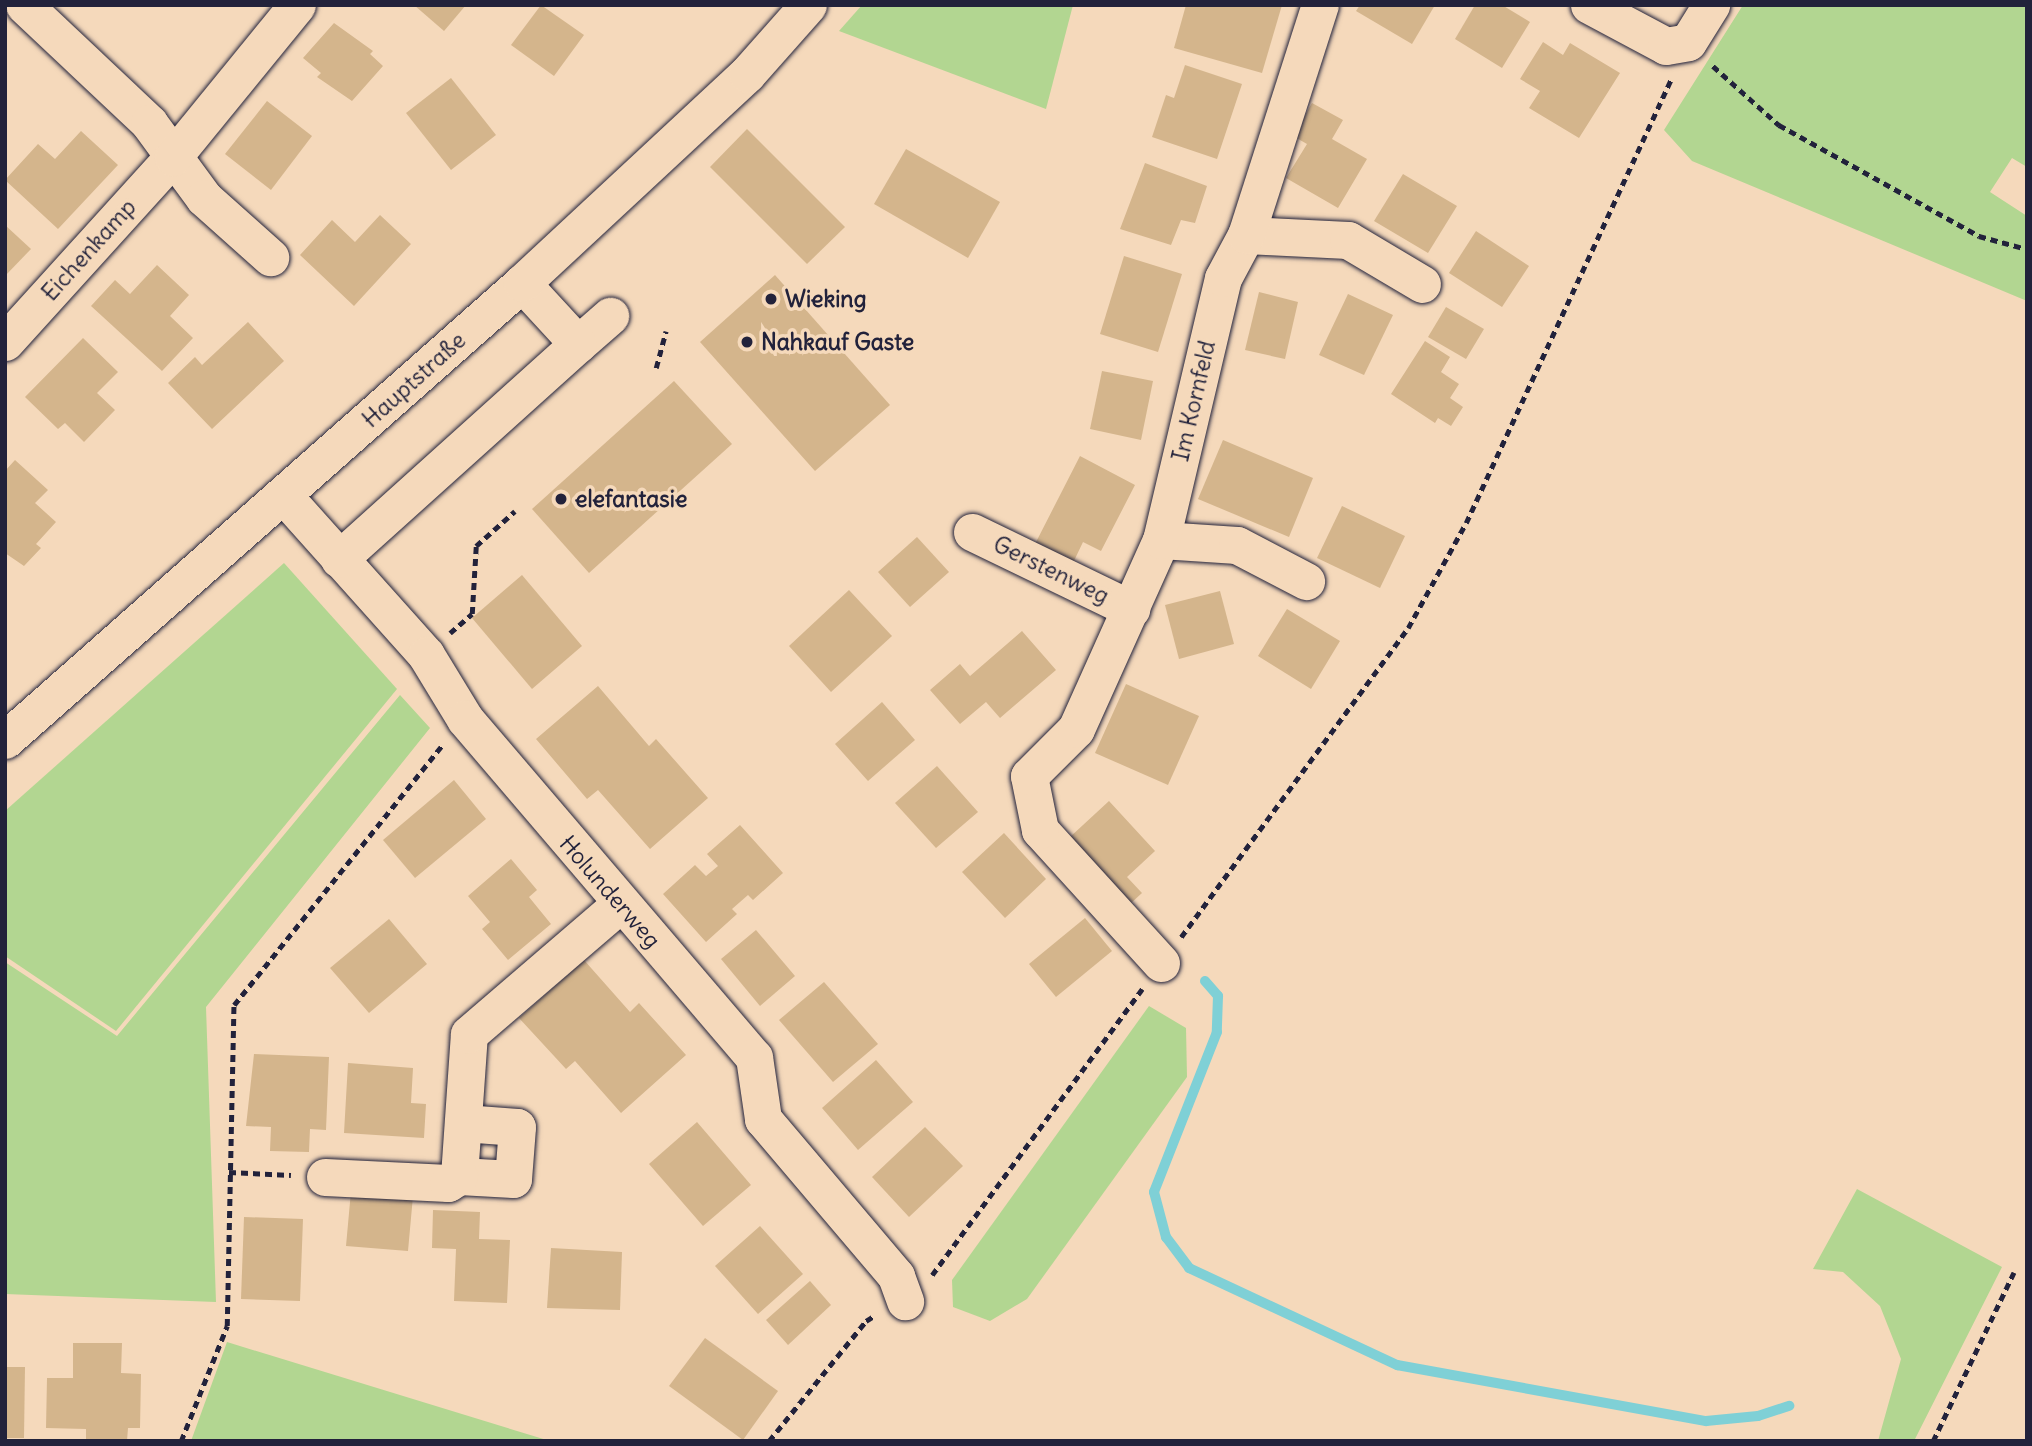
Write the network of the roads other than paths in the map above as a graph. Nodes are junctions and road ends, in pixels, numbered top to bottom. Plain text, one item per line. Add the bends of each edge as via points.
1 (24, 5) edge
2 (298, 5) edge
3 (808, 5) edge
4 (1320, 5) edge
5 (1589, 5) edge
6 (1712, 5) edge
7 (173, 157) junction
8 (1246, 235) junction
9 (270, 257) dead end
10 (522, 283) junction
11 (1422, 284) dead end
12 (610, 316) dead end
13 (5, 342) edge
14 (578, 344) junction
15 (284, 496) junction
16 (971, 532) dead end
17 (1161, 540) junction
18 (339, 559) junction
19 (1306, 581) dead end
20 (1131, 608) junction
21 (5, 740) edge
22 (620, 904) junction
23 (1161, 963) road end
24 (463, 1123) junction
25 (459, 1176) junction
26 (325, 1177) road end
27 (905, 1301) road end

1 - 7 street via 149,123
2 - 7 street, Eichenkamp
3 - 10 street, Hauptstraße via 747,74
4 - 8 street, Im Kornfeld
5 - 6 street via 1666,46 1688,42
7 - 9 street via 204,198
7 - 13 street, Eichenkamp
8 - 11 street via 1348,240
8 - 17 street, Im Kornfeld via 1223,278
10 - 14 street
10 - 15 street, Hauptstraße
12 - 14 street
14 - 18 street
15 - 18 street, Holunderweg
15 - 21 street, Hauptstraße
16 - 20 street, Gerstenweg
17 - 19 street via 1237,545
17 - 20 street, Im Kornfeld
18 - 22 street, Holunderweg via 426,655 465,719
20 - 23 street, Im Kornfeld via 1076,729 1029,776 1040,830
22 - 24 street via 469,1034
22 - 27 street, Holunderweg via 754,1057 763,1119 896,1276
24 - 25 street
24 - 25 street via 517,1127 513,1179
25 - 26 street via 448,1183

